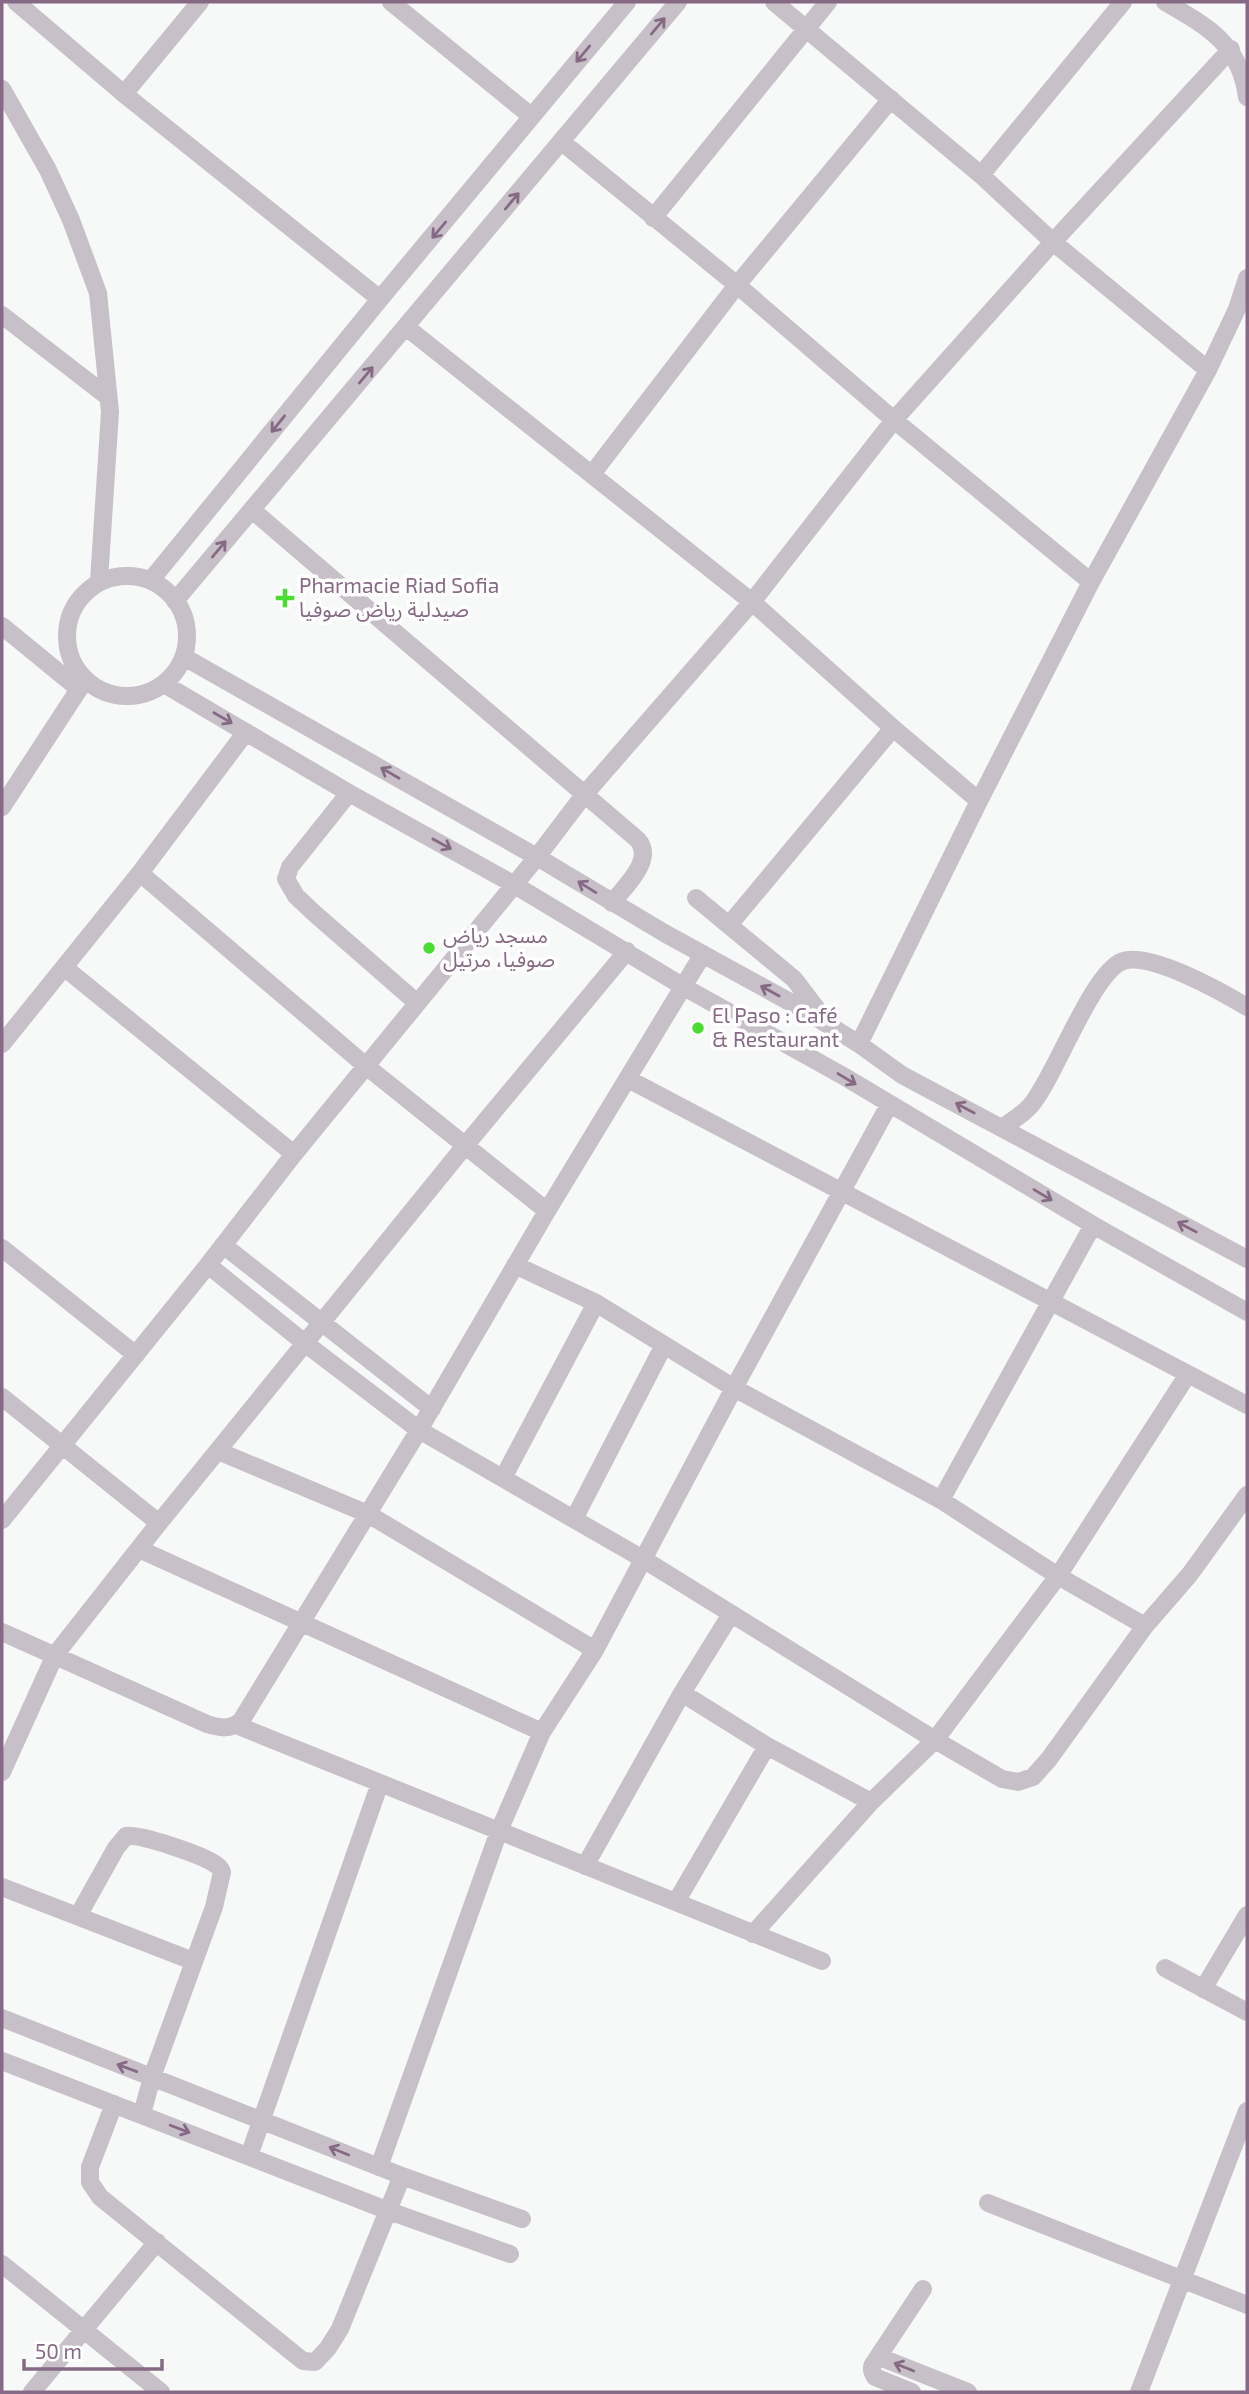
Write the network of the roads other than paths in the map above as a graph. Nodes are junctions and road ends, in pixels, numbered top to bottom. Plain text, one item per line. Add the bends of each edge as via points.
1 (16, 2) edge
2 (200, 2) edge
3 (391, 2) edge
4 (627, 2) edge
5 (678, 2) edge
6 (774, 2) edge
7 (828, 2) edge
8 (1123, 2) edge
9 (1165, 2) edge
10 (806, 27) junction
11 (1231, 49) junction
12 (2, 89) edge
13 (124, 94) junction
14 (1247, 97) edge
15 (891, 99) junction
16 (531, 116) junction
17 (562, 142) junction
18 (981, 175) junction
19 (653, 218) junction
20 (1053, 242) junction
21 (1247, 278) edge
22 (737, 285) junction
23 (380, 299) junction
24 (2, 314) edge
25 (406, 327) junction
26 (1208, 370) junction
27 (108, 397) junction
28 (894, 420) junction
29 (592, 474) junction
30 (252, 510) junction
31 (151, 580) junction
32 (100, 581) junction
33 (1091, 582) junction
34 (175, 601) junction
35 (752, 602) junction
36 (2, 626) edge
37 (184, 657) junction
38 (164, 684) junction
39 (82, 685) junction
40 (893, 728) junction
41 (246, 732) junction
42 (349, 793) junction
43 (584, 795) junction
44 (979, 801) junction
45 (2, 807) edge
46 (537, 857) junction
47 (140, 873) junction
48 (513, 884) junction
49 (696, 898) dead end
50 (612, 903) junction
51 (729, 925) junction
52 (628, 951) junction
53 (703, 954) junction
54 (65, 968) junction
55 (684, 987) junction
56 (416, 1002) junction
57 (1247, 1007) edge
58 (829, 1025) junction
59 (2, 1044) edge
60 (859, 1044) junction
61 (366, 1066) junction
62 (628, 1079) junction
63 (890, 1105) junction
64 (1002, 1128) junction
65 (464, 1147) junction
66 (294, 1154) junction
67 (841, 1191) junction
68 (547, 1211) junction
69 (1093, 1225) junction
70 (223, 1245) junction
71 (2, 1248) edge
72 (1247, 1259) edge
73 (208, 1265) junction
74 (515, 1265) junction
75 (1051, 1302) junction
76 (596, 1303) junction
77 (1247, 1312) edge
78 (323, 1323) junction
79 (306, 1344) junction
80 (664, 1345) junction
81 (136, 1355) junction
82 (1188, 1374) junction
83 (734, 1388) junction
84 (2, 1397) edge
85 (1247, 1405) edge
86 (432, 1409) junction
87 (419, 1430) junction
88 (61, 1446) junction
89 (218, 1451) junction
90 (503, 1478) junction
91 (1247, 1495) edge
92 (940, 1500) junction
93 (368, 1514) junction
94 (1242, 1516) edge
95 (2, 1520) edge
96 (574, 1520) junction
97 (159, 1523) junction
98 (139, 1549) junction
99 (643, 1559) junction
100 (1058, 1576) junction
101 (731, 1614) junction
102 (300, 1623) junction
103 (1145, 1626) junction
104 (2, 1632) edge
105 (595, 1650) junction
106 (55, 1655) junction
107 (682, 1693) junction
108 (236, 1725) junction
109 (542, 1732) junction
110 (935, 1740) junction
111 (767, 1746) junction
112 (2, 1772) edge
113 (380, 1783) junction
114 (871, 1802) junction
115 (499, 1831) junction
116 (585, 1866) junction
117 (2, 1887) edge
118 (676, 1902) junction
119 (1247, 1915) edge
120 (78, 1916) junction
121 (753, 1934) junction
122 (193, 1961) junction
123 (822, 1961) dead end
124 (1165, 1968) dead end
125 (1203, 1989) junction
126 (1247, 2012) edge
127 (2, 2018) edge
128 (4, 2068) edge
129 (152, 2077) junction
130 (114, 2104) junction
131 (1247, 2111) edge
132 (142, 2114) junction
133 (260, 2120) junction
134 (249, 2156) junction
135 (379, 2167) junction
136 (402, 2176) junction
137 (988, 2203) dead end
138 (389, 2211) junction
139 (522, 2219) dead end
140 (157, 2242) junction
141 (510, 2254) dead end
142 (2, 2264) edge
143 (1182, 2279) junction
144 (923, 2289) dead end
145 (1247, 2305) edge
146 (84, 2328) junction
147 (876, 2360) junction
148 (32, 2392) edge
149 (161, 2392) edge
150 (912, 2392) edge
151 (968, 2392) edge
152 (1139, 2392) edge

1 - 13 street
2 - 13 street
3 - 16 street
4 -> 16 street
17 -> 5 street
6 - 10 street
7 - 10 street
8 - 18 street
9 - 11 street
10 - 15 street
10 - 19 street
11 - 14 street
11 - 20 street
12 - 27 street via 48,170 98,293
13 - 23 street
15 - 18 street
15 - 22 street
16 -> 23 street
17 - 19 street
25 -> 17 street
18 - 20 street
19 - 22 street
20 - 26 street
20 - 28 street
21 - 26 street
22 - 28 street
22 - 29 street
23 -> 31 street
24 - 27 street
25 - 29 street
30 -> 25 street
26 - 33 street
27 - 32 street
28 - 33 street
28 - 35 street
29 - 35 street
34 -> 30 street
30 - 43 street
31 - 32 street via 122,575
31 - 34 street
32 - 39 street via 81,596 69,616 66,639
33 - 44 street
34 - 37 street via 188,634
35 - 40 street
35 - 43 street
36 - 39 street
37 - 38 street
46 -> 37 street
38 - 39 street via 137,696 118,696
38 -> 41 street
39 - 45 street
40 - 44 street
40 - 51 street
41 - 42 street
41 - 47 street
42 -> 48 street
42 - 56 street via 290,867 286,879 296,896
43 - 46 street
43 - 50 street via 644,850 642,862
44 - 60 street
46 - 48 street
50 -> 46 street
47 - 54 street
47 - 61 street
48 - 52 street
48 - 56 street
49 - 51 street
50 - 53 street
51 - 58 street via 794,979
52 - 55 street
52 - 65 street
53 - 55 street
58 -> 53 street
54 - 59 street
54 - 66 street
55 - 62 street
55 -> 63 street
56 - 61 street
57 - 64 street via 1174,970 1138,960 1123,961 1094,993 1031,1105
58 - 60 street
64 -> 60 street via 902,1075
61 - 65 street
61 - 66 street
62 - 67 street
62 - 68 street
63 - 67 street
63 -> 69 street
72 -> 64 street
65 - 68 street
65 - 78 street
66 - 70 street
67 - 75 street
67 - 83 street
68 - 74 street
69 - 75 street
69 - 77 street
70 - 73 street
70 - 78 street
71 - 81 street
73 - 79 street
73 - 81 street
74 - 76 street
74 - 86 street
75 - 82 street
75 - 92 street
76 - 80 street
76 - 90 street
78 - 79 street
78 - 86 street
79 - 87 street
79 - 89 street
80 - 83 street
80 - 96 street
81 - 88 street
82 - 85 street
82 - 100 street
83 - 92 street
83 - 99 street
84 - 88 street
86 - 87 street
87 - 90 street
87 - 93 street
88 - 95 street
88 - 97 street
89 - 93 street
89 - 97 street
90 - 96 street
91 - 94 street
92 - 100 street
93 - 102 street
93 - 105 street
94 - 103 street
96 - 99 street
97 - 98 street
98 - 102 street
98 - 106 street
99 - 101 street
99 - 105 street
100 - 103 street
100 - 110 street
101 - 107 street
101 - 110 street
102 - 108 street via 251,1708
102 - 109 street
103 - 110 street via 1033,1777 1018,1782 1002,1779
104 - 106 street
105 - 109 street
106 - 108 street via 207,1724 221,1728
106 - 112 street
107 - 111 street
107 - 116 street
108 - 113 street
109 - 115 street
110 - 114 street
111 - 114 street
111 - 118 street
113 - 115 street
113 - 133 street
114 - 121 street
115 - 116 street
115 - 135 street
116 - 118 street
117 - 120 street
118 - 121 street
119 - 125 street
120 - 122 street
120 - 122 street via 127,1836 212,1862 220,1868 222,1878
121 - 123 street
122 - 129 street
124 - 125 street
125 - 126 street
129 -> 127 street
128 - 130 street
129 - 132 street
129 - 133 street
130 - 132 street
130 - 140 street via 90,2167 90,2182 100,2197
131 - 143 street
132 -> 134 street
133 - 134 street
135 -> 133 street
134 - 138 street
135 - 136 street
136 - 138 street
136 - 139 street
137 - 143 street
138 - 140 street via 340,2329 315,2362 292,2354
138 - 141 street
140 - 146 street
142 - 146 street
143 - 145 street
143 - 152 street
144 - 147 street
146 - 148 street
146 - 149 street
147 - 150 street via 875,2377
151 -> 147 street via 882,2358

